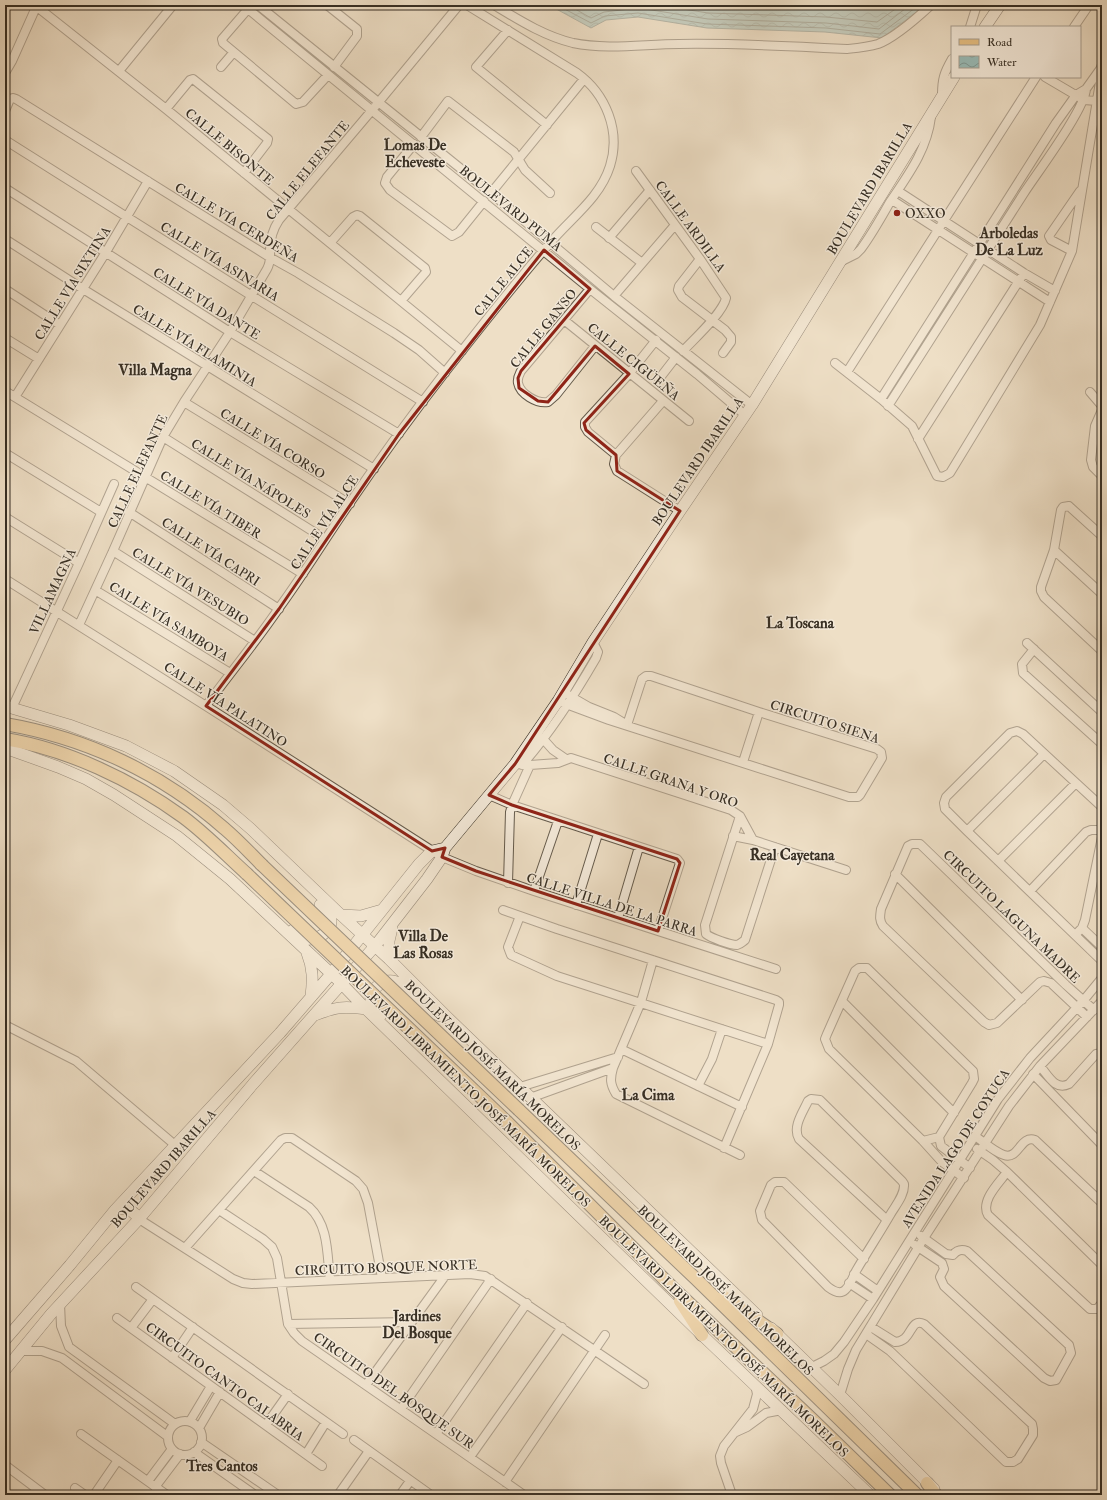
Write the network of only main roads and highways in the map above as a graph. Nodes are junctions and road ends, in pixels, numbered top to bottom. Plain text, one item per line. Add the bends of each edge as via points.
1 (7, 710) edge
2 (5, 724) edge
3 (40, 731) junction
4 (5, 738) edge
5 (696, 1279) junction
6 (671, 1286) junction
7 (777, 1334) road end
8 (702, 1335) road end
9 (927, 1482) road end
10 (890, 1495) edge
11 (917, 1495) edge
12 (936, 1495) edge

1 - 3 main road via 17,720
2 - 3 main road, BOULEVARD JOSÉ MARÍA MORELOS
3 - 5 main road, BOULEVARD JOSÉ MARÍA MORELOS, bridge via 89,746 144,771 172,788 225,829
4 - 6 main road, bridge via 38,746 95,767 138,789 183,817 248,874 507,1122
5 - 7 main road
5 - 11 main road, BOULEVARD JOSÉ MARÍA MORELOS
6 - 8 main road
6 - 10 main road
9 - 12 main road

